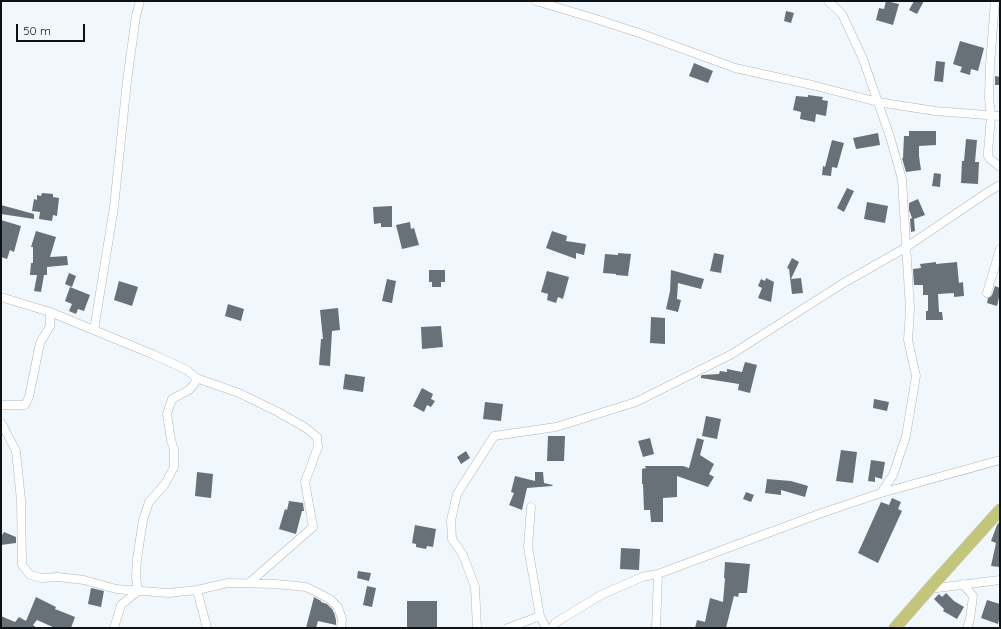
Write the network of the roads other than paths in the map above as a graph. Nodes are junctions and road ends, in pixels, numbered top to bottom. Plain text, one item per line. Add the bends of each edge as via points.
1 (140, 1) edge
2 (536, 1) edge
3 (828, 1) edge
4 (995, 1) edge
5 (878, 102) junction
6 (990, 116) junction
7 (1000, 116) edge
8 (1000, 167) edge
9 (1000, 185) edge
10 (905, 248) junction
11 (1000, 250) edge
12 (987, 293) dead end
13 (1, 297) edge
14 (50, 312) junction
15 (94, 330) junction
16 (196, 378) junction
17 (1, 405) edge
18 (1, 422) edge
19 (1000, 460) edge
20 (881, 493) junction
21 (531, 507) dead end
22 (1000, 510) edge
23 (658, 574) junction
24 (1000, 580) edge
25 (249, 583) junction
26 (963, 584) junction
27 (929, 589) junction
28 (197, 590) junction
29 (138, 591) junction
30 (540, 616) junction
31 (114, 628) edge
32 (207, 628) edge
33 (341, 628) edge
34 (477, 628) edge
35 (508, 628) edge
36 (546, 628) edge
37 (552, 628) edge
38 (656, 628) edge
39 (895, 628) edge
40 (968, 628) edge

1 - 15 street via 127,81 114,207
2 - 5 street via 642,34 735,68
3 - 5 street via 842,14 863,59
4 - 6 street via 989,87
5 - 6 street
5 - 10 street via 902,179
6 - 7 street
6 - 8 street via 988,156
9 - 10 street
10 - 20 street via 910,309 908,340 916,376 906,436 893,475
10 - 34 street via 842,284 732,354 636,402 556,426 494,436 457,494 451,520 452,539 463,555 475,587
11 - 12 street
13 - 14 street
14 - 15 street
14 - 17 street via 50,326 40,343 29,397 25,405
15 - 16 street via 187,370
16 - 25 street via 239,393 278,412 317,437 318,447 305,482 314,527
16 - 29 street via 189,390 172,399 167,414 174,450 174,467 165,484 150,502 143,520 136,577
18 - 29 street via 16,451 21,500 22,565 30,575 84,580 116,589
19 - 20 street
20 - 23 street
21 - 30 street via 528,547
22 - 27 main road
23 - 37 street via 642,577 601,595 555,623
23 - 38 street
24 - 26 street
25 - 28 street via 228,583
25 - 33 street via 306,587 330,599 338,607 342,619
26 - 27 street
26 - 40 street via 973,596
27 - 39 main road
28 - 29 street via 168,593
28 - 32 street
29 - 31 street via 121,605
30 - 35 street
30 - 36 street

